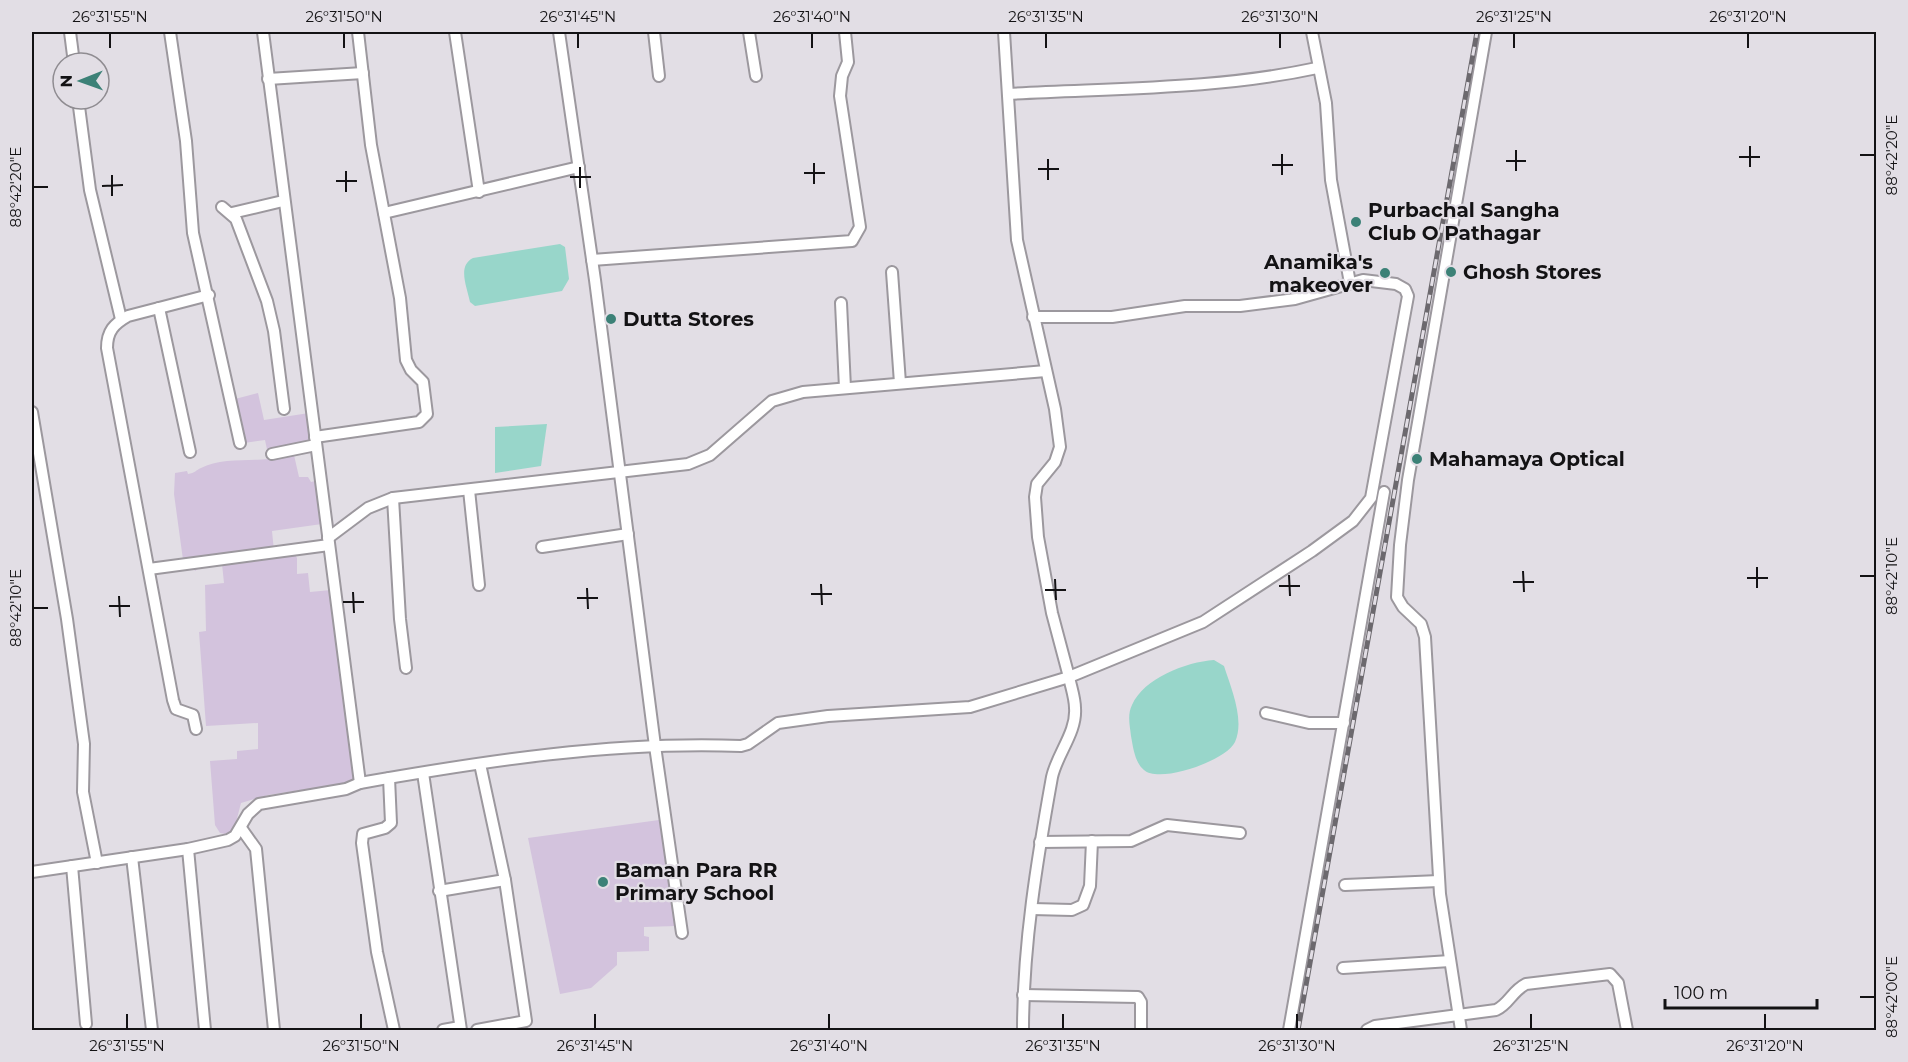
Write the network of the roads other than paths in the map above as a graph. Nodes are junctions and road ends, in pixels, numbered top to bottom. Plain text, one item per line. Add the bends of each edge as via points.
1 (70, 32) edge
2 (170, 32) edge
3 (263, 32) edge
4 (358, 32) edge
5 (455, 32) edge
6 (559, 32) edge
7 (654, 32) edge
8 (749, 32) edge
9 (845, 32) edge
10 (1004, 32) edge
11 (1312, 32) edge
12 (1486, 32) edge
13 (72, 51) edge
14 (1317, 68) junction
15 (363, 74) junction
16 (659, 76) dead end
17 (756, 76) dead end
18 (268, 79) junction
19 (1008, 94) junction
20 (80, 111) edge
21 (579, 167) junction
22 (478, 192) junction
23 (283, 201) junction
24 (222, 207) dead end
25 (232, 213) junction
26 (384, 213) junction
27 (592, 260) junction
28 (892, 272) dead end
29 (1350, 283) junction
30 (208, 295) junction
31 (841, 303) dead end
32 (159, 308) junction
33 (1033, 317) junction
34 (121, 320) junction
35 (1046, 371) junction
36 (900, 383) junction
37 (845, 388) junction
38 (284, 409) dead end
39 (32, 412) edge
40 (316, 441) junction
41 (240, 443) dead end
42 (190, 452) dead end
43 (272, 454) dead end
44 (621, 472) junction
45 (469, 490) junction
46 (1378, 491) junction
47 (1406, 494) junction
48 (393, 498) junction
49 (628, 534) junction
50 (328, 541) junction
51 (542, 547) dead end
52 (149, 569) junction
53 (478, 585) dead end
54 (406, 668) dead end
55 (1069, 676) junction
56 (1266, 713) dead end
57 (1344, 723) junction
58 (196, 729) dead end
59 (655, 746) junction
60 (480, 764) junction
61 (423, 773) junction
62 (389, 778) junction
63 (360, 783) junction
64 (241, 828) junction
65 (1240, 833) dead end
66 (1092, 841) junction
67 (1040, 842) junction
68 (188, 849) junction
69 (132, 857) junction
70 (97, 862) junction
71 (72, 866) junction
72 (32, 872) edge
73 (505, 880) junction
74 (1439, 881) junction
75 (1345, 885) dead end
76 (439, 891) junction
77 (1032, 909) junction
78 (682, 933) dead end
79 (1450, 961) junction
80 (1343, 968) dead end
81 (1023, 995) junction
82 (1459, 1014) junction
83 (86, 1024) dead end
84 (461, 1029) edge
85 (152, 1030) edge
86 (205, 1030) edge
87 (274, 1030) edge
88 (394, 1030) edge
89 (443, 1030) edge
90 (477, 1030) edge
91 (1023, 1030) edge
92 (1141, 1030) edge
93 (1289, 1030) edge
94 (1368, 1030) edge
95 (1461, 1030) edge
96 (1627, 1030) edge

1 - 13 street
2 - 30 street via 186,141 193,233
3 - 18 street
4 - 15 street
5 - 22 street
6 - 21 street
7 - 16 street
8 - 17 street
9 - 27 street via 848,62 840,96 861,227 852,241
10 - 19 street
11 - 14 street
12 - 47 street
14 - 19 street via 1266,79 1210,84
14 - 29 street via 1326,103 1331,180
15 - 18 street
15 - 26 street
18 - 23 street
19 - 33 street via 1017,240
20 - 34 street via 90,190
21 - 22 street
21 - 27 street
22 - 26 street
23 - 25 street
23 - 40 street
24 - 25 street
25 - 38 street via 271,315
26 - 40 street via 400,298 406,360 423,382 427,414 419,422
27 - 44 street
28 - 36 street
29 - 33 street via 1295,299 1240,306 1185,306 1112,317
29 - 46 street via 1371,280 1396,284 1408,296
30 - 32 street
30 - 41 street
31 - 37 street
32 - 34 street
32 - 42 street
33 - 35 street
34 - 52 street via 107,336 107,348
35 - 36 street
35 - 55 street via 1060,447 1055,462 1037,484 1036,513 1052,613
36 - 37 street
37 - 44 street via 772,400 702,460
39 - 70 street via 67,619 84,744 83,792
40 - 43 street
40 - 50 street
44 - 45 street
44 - 49 street
45 - 48 street
45 - 53 street
46 - 47 street
46 - 55 street via 1353,521 1203,622
46 - 57 street
47 - 74 street via 1396,590 1403,607 1421,624 1425,637
48 - 50 street via 368,508
48 - 54 street
49 - 51 street
49 - 59 street
50 - 52 street
50 - 63 street
52 - 58 street via 176,709 193,715
55 - 59 street via 970,707 787,721 741,746
55 - 67 street via 1076,709 1056,764
56 - 57 street via 1309,723
57 - 93 street
59 - 60 street
59 - 78 street
60 - 61 street
60 - 73 street
61 - 62 street
61 - 76 street
62 - 63 street
62 - 88 street via 391,823 363,834 362,843 377,952
63 - 64 street via 346,789 259,804
64 - 68 street via 228,840
64 - 87 street via 256,849
65 - 66 street via 1167,825 1131,841
66 - 67 street
66 - 77 street via 1090,886 1083,905 1072,910
67 - 77 street
68 - 69 street
68 - 86 street
69 - 70 street
69 - 85 street
70 - 71 street
71 - 72 street
71 - 83 street
73 - 76 street
73 - 90 street via 526,1022
74 - 75 street
74 - 79 street
76 - 84 street
77 - 81 street
79 - 80 street
79 - 82 street
81 - 91 street
81 - 92 street via 1138,998
82 - 94 street
82 - 95 street
82 - 96 street via 1496,1010 1526,984 1610,974 1618,983
84 - 89 street

